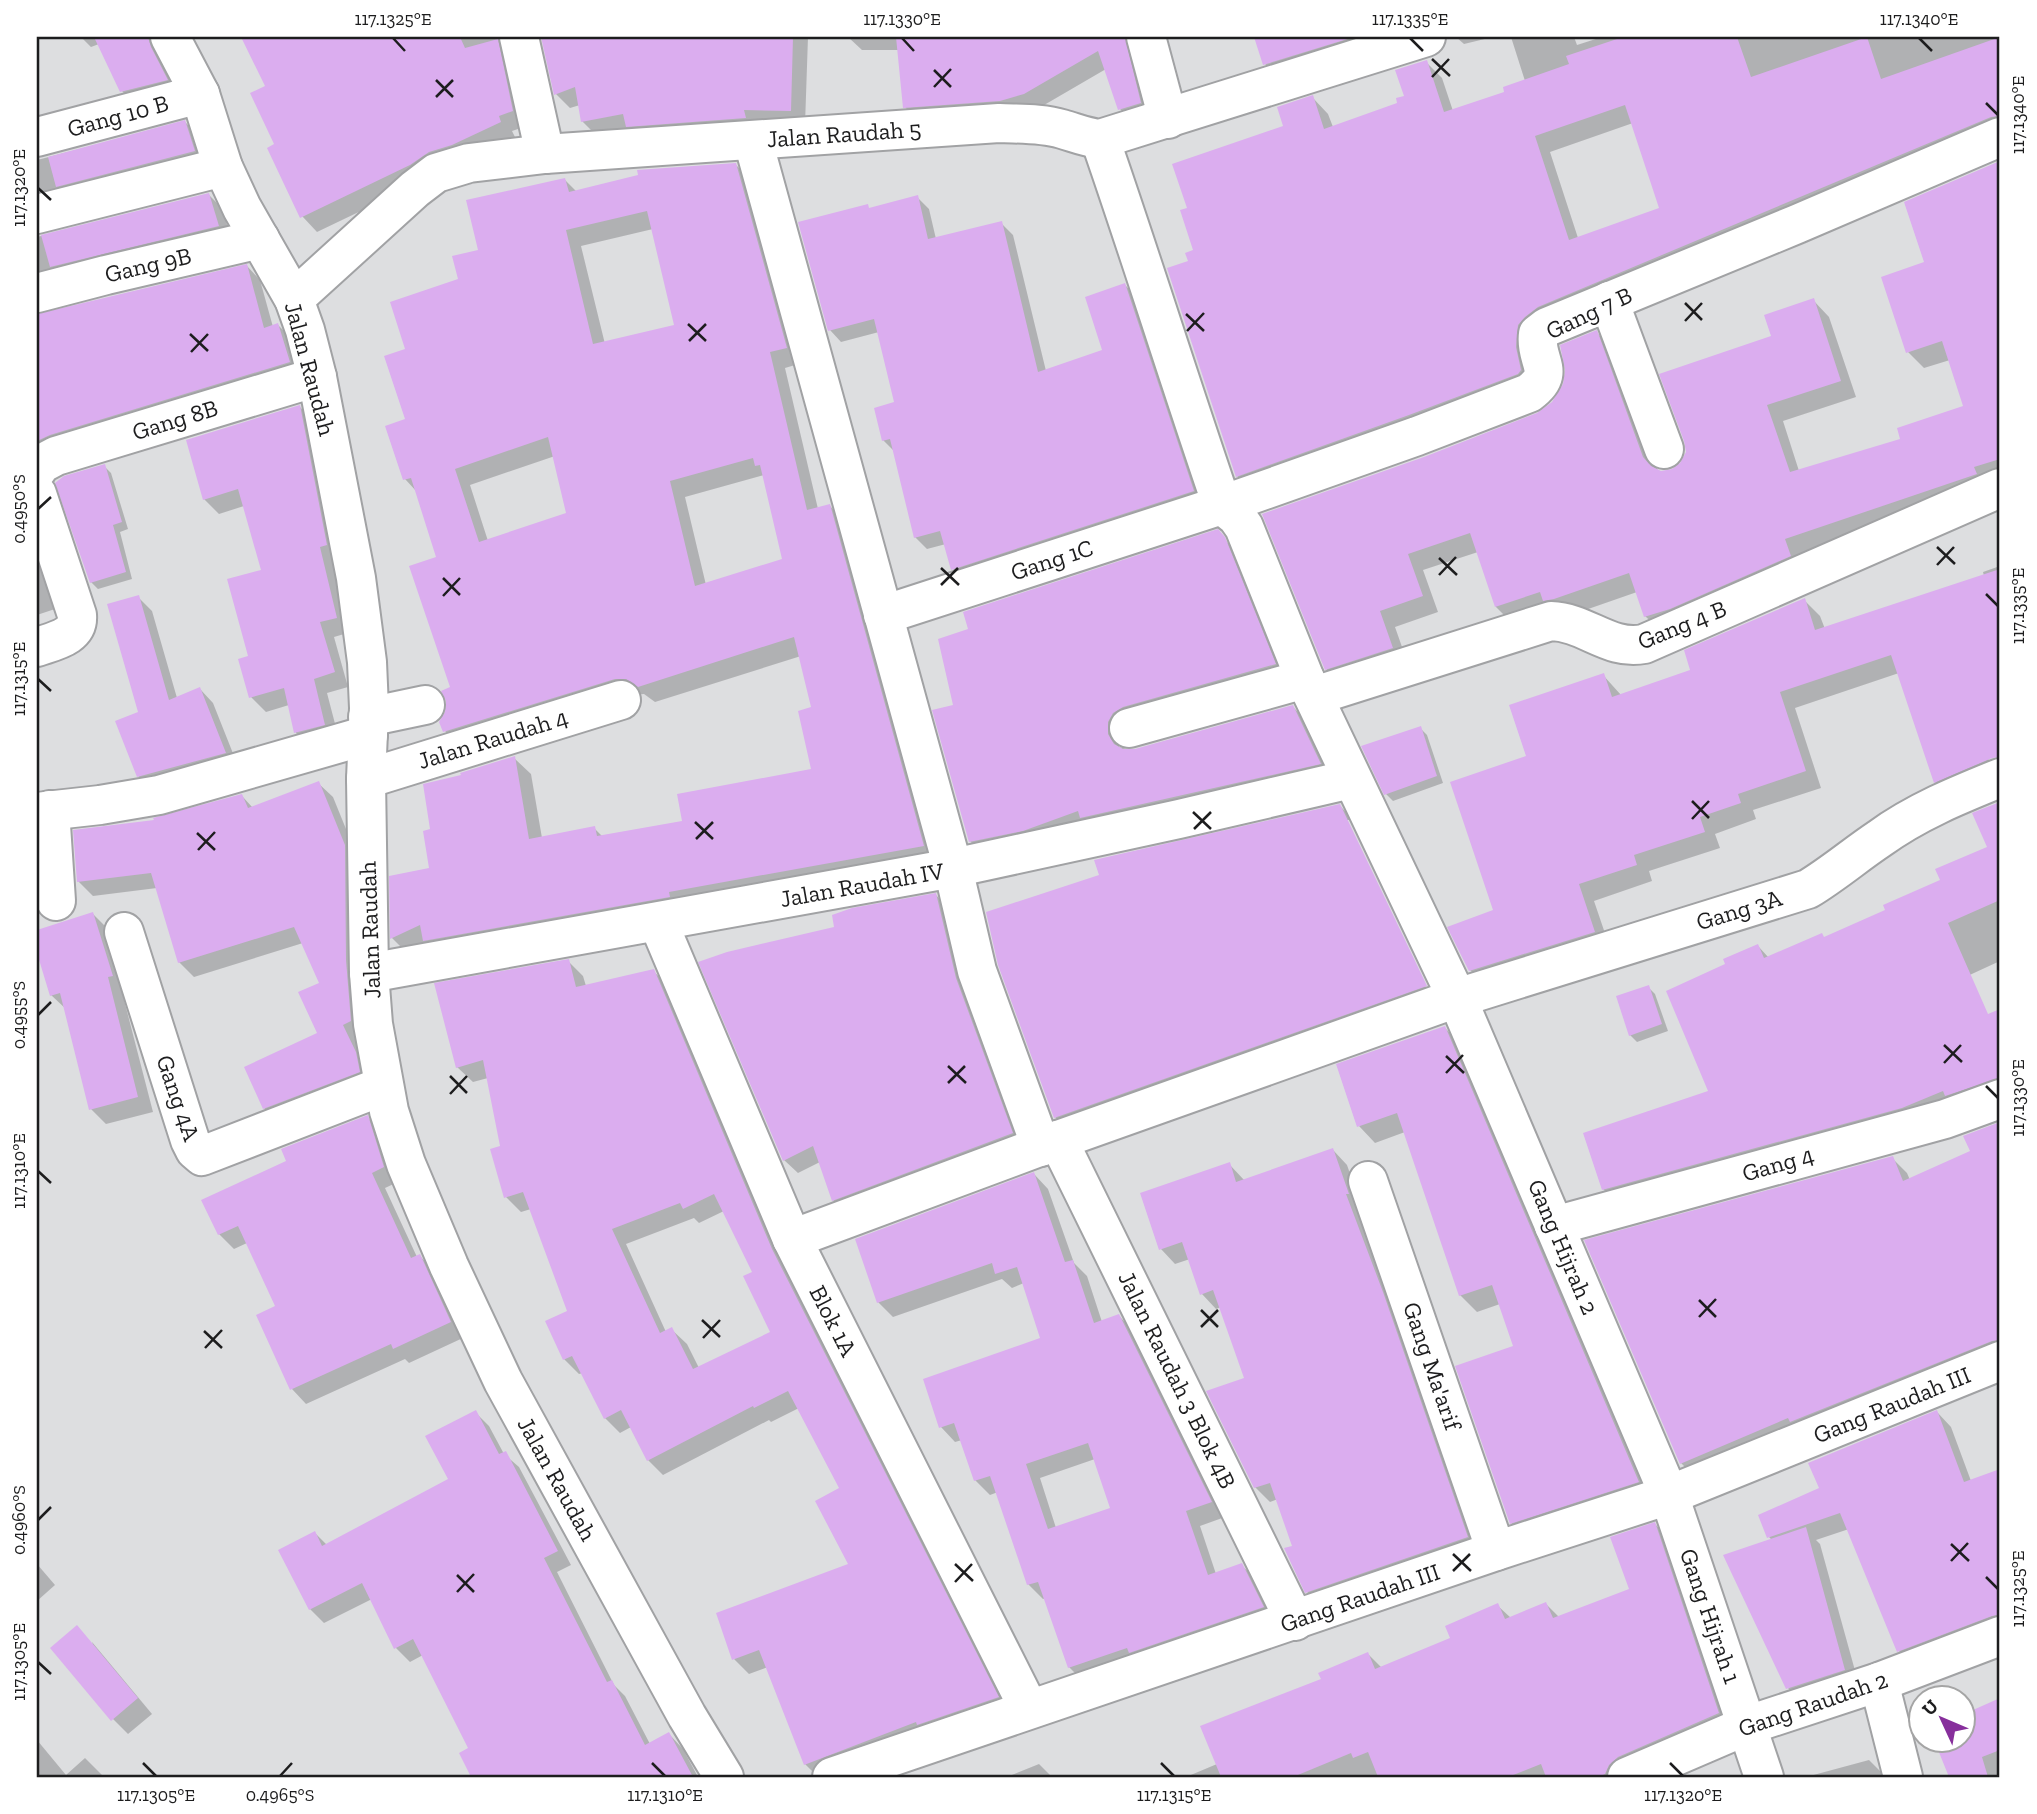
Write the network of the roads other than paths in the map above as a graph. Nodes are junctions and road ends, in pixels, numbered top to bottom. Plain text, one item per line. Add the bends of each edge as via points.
1 (170, 37) edge
2 (519, 37) edge
3 (1146, 37) edge
4 (1426, 37) edge
5 (200, 94) junction
6 (1168, 119) junction
7 (37, 137) edge
8 (2000, 137) edge
9 (1100, 139) junction
10 (753, 141) junction
11 (545, 154) junction
12 (223, 167) junction
13 (37, 214) edge
14 (260, 239) junction
15 (37, 293) edge
16 (294, 299) junction
17 (1609, 301) junction
18 (317, 377) junction
19 (1664, 449) dead end
20 (37, 470) edge
21 (2000, 488) edge
22 (37, 494) edge
23 (1222, 505) junction
24 (883, 615) junction
25 (37, 647) edge
26 (1309, 687) junction
27 (621, 700) dead end
28 (425, 705) dead end
29 (368, 726) junction
30 (1129, 728) dead end
31 (2000, 778) edge
32 (366, 779) junction
33 (1351, 779) junction
34 (43, 811) edge
35 (953, 868) junction
36 (56, 901) dead end
37 (658, 922) junction
38 (124, 932) dead end
39 (369, 973) junction
40 (1457, 998) junction
41 (383, 1086) junction
42 (2000, 1099) edge
43 (1050, 1143) junction
44 (1368, 1181) dead end
45 (1554, 1226) junction
46 (792, 1240) junction
47 (2000, 1362) edge
48 (1669, 1495) junction
49 (1496, 1551) junction
50 (1295, 1621) junction
51 (2000, 1636) edge
52 (1879, 1682) junction
53 (1029, 1709) junction
54 (1748, 1725) junction
55 (724, 1777) edge
56 (832, 1777) edge
57 (1628, 1777) edge
58 (1764, 1777) edge
59 (1903, 1777) edge

1 - 5 street, Jalan Raudah
2 - 11 street
3 - 6 street
4 - 6 street, Jalan Raudah 5
5 - 7 street, Gang 10 B
5 - 12 street, Jalan Raudah
6 - 9 street, Jalan Raudah 5
8 - 17 street, Gang 7 B
9 - 10 street, Jalan Raudah 5 via 1062,129 999,123
9 - 23 street
10 - 11 street, Jalan Raudah 5
10 - 24 street, Jalan Raudah 3 Blok 4B
11 - 16 street, Jalan Raudah 5 via 468,163 436,173
12 - 13 street
12 - 14 street, Jalan Raudah
14 - 15 street, Gang 9B
14 - 16 street, Jalan Raudah
16 - 18 street, Jalan Raudah
17 - 19 street
17 - 23 street, Gang 7 B via 1538,334 1544,375 1529,393
18 - 20 street, Gang 8B via 56,456
18 - 29 street, Jalan Raudah via 356,578 368,662
21 - 26 street, Gang 4 B via 1644,644 1629,647 1570,623 1551,621
22 - 25 street via 78,623 61,639
23 - 24 street, Gang 1C
23 - 26 street, Gang Hijrah 2 via 1244,527
24 - 35 street, Jalan Raudah 3 Blok 4B
26 - 30 street, Gang 4 B
26 - 33 street, Gang Hijrah 2
27 - 32 street, Jalan Raudah 4
28 - 29 street
29 - 32 street, Jalan Raudah
29 - 34 street via 159,795
31 - 40 street, Gang 3A via 1943,800 1879,838 1808,889
32 - 39 street, Jalan Raudah
33 - 35 street, Jalan Raudah IV
33 - 40 street, Gang Hijrah 2
34 - 36 street
35 - 37 street, Jalan Raudah IV
35 - 43 street, Jalan Raudah 3 Blok 4B via 977,971
37 - 39 street, Jalan Raudah IV
37 - 46 street, Blok 1A
38 - 41 street, Gang 4A via 190,1140 202,1156
39 - 41 street, Jalan Raudah
40 - 43 street, Gang 3A
40 - 45 street, Gang Hijrah 2
41 - 55 street, Jalan Raudah via 407,1164 503,1381
42 - 45 street, Gang 4 via 1945,1119
43 - 46 street, Gang 3A
43 - 50 street, Jalan Raudah 3 Blok 4B
44 - 49 street, Gang Ma'arif
45 - 48 street, Gang Hijrah 2
46 - 53 street, Blok 1A
47 - 48 street, Gang Raudah III
48 - 49 street, Gang Raudah III
48 - 54 street, Gang Hijrah 1
49 - 50 street, Gang Raudah III
50 - 53 street, Gang Raudah III
51 - 52 street, Gang Raudah 2
52 - 54 street, Gang Raudah 2
52 - 59 street
53 - 56 street, Gang Raudah III
54 - 57 street, Gang Raudah 2
54 - 58 street, Gang Hijrah 1

